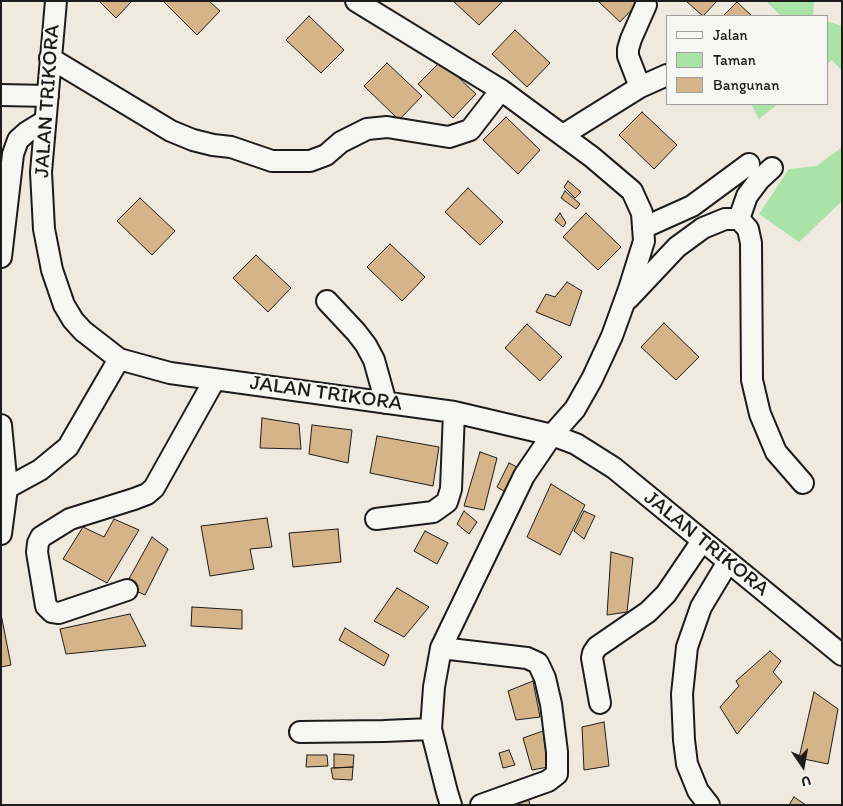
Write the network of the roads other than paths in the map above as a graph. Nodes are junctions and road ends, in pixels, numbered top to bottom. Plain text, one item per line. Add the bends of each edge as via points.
1 (56, 1) edge
2 (356, 1) edge
3 (646, 4) dead end
4 (50, 58) junction
5 (666, 75) edge
6 (640, 87) junction
7 (501, 90) junction
8 (1, 95) edge
9 (48, 96) junction
10 (46, 121) junction
11 (563, 135) junction
12 (749, 164) dead end
13 (772, 168) dead end
14 (739, 219) junction
15 (644, 228) junction
16 (1, 257) edge
17 (327, 301) dead end
18 (624, 305) junction
19 (119, 358) junction
20 (215, 379) junction
21 (386, 403) junction
22 (454, 412) junction
23 (1, 425) edge
24 (552, 435) junction
25 (803, 482) dead end
26 (7, 488) junction
27 (376, 518) dead end
28 (1, 534) edge
29 (702, 541) junction
30 (728, 562) junction
31 (127, 590) dead end
32 (441, 648) junction
33 (842, 655) edge
34 (600, 703) dead end
35 (431, 729) junction
36 (300, 732) dead end
37 (452, 805) edge
38 (481, 805) edge
39 (709, 805) edge

1 - 4 street, JALAN TRIKORA
2 - 7 street
3 - 6 street via 628,49
4 - 7 street via 171,131 272,161 310,161 326,155 341,142 366,129 388,127 449,137 470,130
4 - 9 street, JALAN TRIKORA
5 - 6 street
6 - 11 street
7 - 11 street
8 - 9 street
9 - 10 street, JALAN TRIKORA
10 - 16 street via 18,140 13,154
10 - 19 street, JALAN TRIKORA via 41,172 44,229 52,270 73,320
11 - 15 street via 632,191 642,213
12 - 15 street via 692,206
13 - 14 street via 747,196
14 - 18 street via 725,219 703,228 678,246
14 - 25 street via 748,229 751,243 752,380 760,414 776,452
15 - 18 street via 644,241
17 - 21 street via 366,345 374,360
18 - 24 street via 592,379 575,409
19 - 20 street, JALAN TRIKORA via 170,372
19 - 26 street via 68,447 40,470
20 - 21 street, JALAN TRIKORA
20 - 31 street via 154,488 134,499 70,519 42,536 38,543 46,606 52,612
21 - 22 street, JALAN TRIKORA
22 - 24 street, JALAN TRIKORA
22 - 27 street via 451,489 447,502 433,512
23 - 26 street
24 - 29 street, JALAN TRIKORA via 576,444 614,468
24 - 32 street via 524,476
26 - 28 street
29 - 30 street, JALAN TRIKORA
29 - 34 street via 666,594 648,612 593,653
30 - 33 street, JALAN TRIKORA
30 - 39 street via 701,607 687,647 682,694 687,764 698,791
32 - 35 street
32 - 38 street via 527,658 538,664 545,678 551,704 557,774 548,782
35 - 36 street
35 - 37 street

